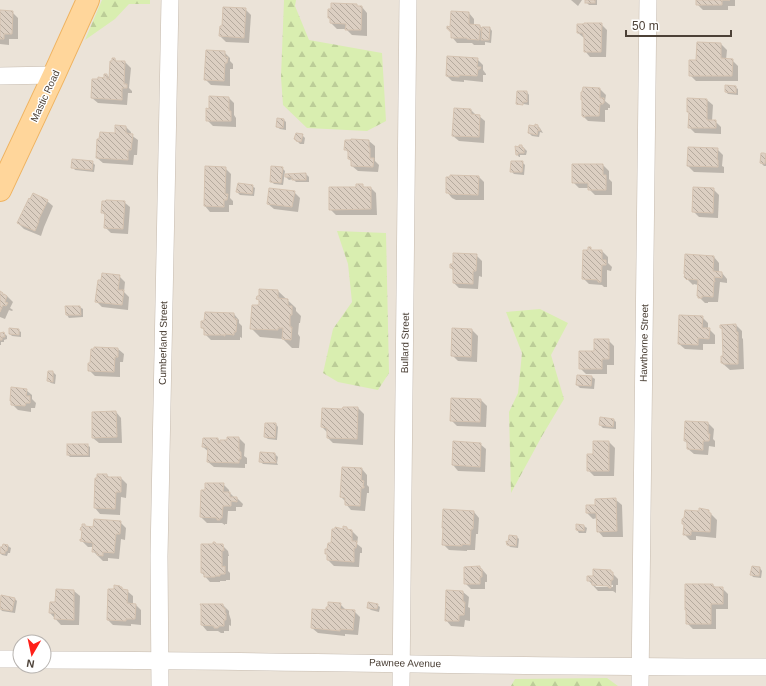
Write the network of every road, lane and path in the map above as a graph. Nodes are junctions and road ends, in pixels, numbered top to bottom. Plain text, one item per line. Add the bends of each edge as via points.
1 (88, 0) edge
2 (170, 0) edge
3 (408, 0) edge
4 (648, 0) edge
5 (54, 75) junction
6 (0, 76) edge
7 (0, 190) edge
8 (0, 659) edge
9 (12, 660) edge
10 (52, 660) edge
11 (160, 660) junction
12 (401, 663) junction
13 (640, 667) junction
14 (766, 667) edge
15 (160, 686) edge
16 (401, 686) edge
17 (640, 686) edge

1 - 5 main road, Mastic Road
2 - 11 street, Cumberland Street via 159,556
3 - 12 street, Bullard Street
4 - 13 street, Hawthorne Street
5 - 6 street
5 - 7 main road, Mastic Road
8 - 9 street
10 - 11 street, Pawnee Avenue
11 - 12 street, Pawnee Avenue
11 - 15 street, Cumberland Street
12 - 13 street, Pawnee Avenue
12 - 16 street, Bullard Street
13 - 14 street, Pawnee Avenue
13 - 17 street, Hawthorne Street

